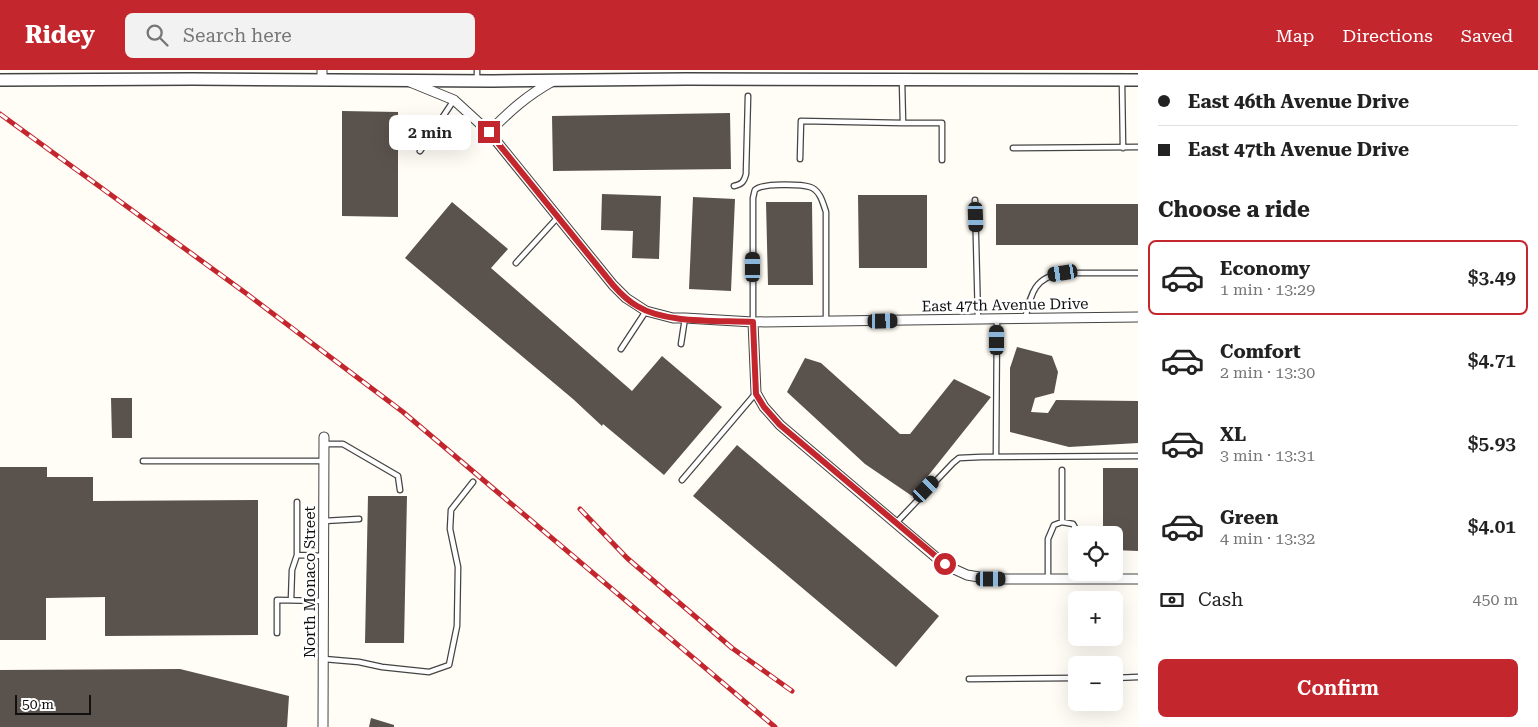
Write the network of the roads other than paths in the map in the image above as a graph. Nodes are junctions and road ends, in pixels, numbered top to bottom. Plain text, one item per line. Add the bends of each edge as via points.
1 (686, 74) edge
2 (322, 75) edge
3 (1122, 75) edge
4 (477, 76) edge
5 (0, 80) edge
6 (403, 80) junction
7 (902, 80) junction
8 (1138, 80) edge
9 (553, 81) junction
10 (748, 96) dead end
11 (454, 100) junction
12 (903, 123) junction
13 (489, 132) junction
14 (1138, 147) edge
15 (1013, 148) dead end
16 (1123, 148) junction
17 (420, 151) dead end
18 (800, 159) dead end
19 (942, 160) dead end
20 (734, 186) dead end
21 (975, 200) dead end
22 (558, 217) junction
23 (516, 263) dead end
24 (1138, 273) edge
25 (646, 311) junction
26 (1138, 317) edge
27 (684, 318) junction
28 (997, 319) junction
29 (1025, 319) junction
30 (978, 320) junction
31 (753, 322) junction
32 (826, 322) junction
33 (681, 344) dead end
34 (621, 349) dead end
35 (756, 394) junction
36 (324, 440) joint
37 (996, 456) junction
38 (1138, 456) edge
39 (143, 461) dead end
40 (324, 461) junction
41 (1062, 470) dead end
42 (682, 480) dead end
43 (472, 482) dead end
44 (400, 490) dead end
45 (297, 502) dead end
46 (359, 519) dead end
47 (324, 521) junction
48 (1062, 522) junction
49 (896, 524) junction
50 (1074, 526) edge
51 (296, 555) junction
52 (324, 556) junction
53 (1068, 577) edge
54 (1123, 578) edge
55 (1048, 579) junction
56 (1138, 579) edge
57 (291, 600) junction
58 (324, 601) junction
59 (277, 633) dead end
60 (324, 659) junction
61 (1068, 678) edge
62 (1123, 678) edge
63 (1138, 678) edge
64 (970, 679) dead end
65 (323, 727) edge

1 - 7 street
1 - 9 street
2 - 5 street
2 - 6 street
3 - 7 street
3 - 8 street
3 - 16 lane
4 - 6 street
4 - 9 street
6 - 11 street, East 47th Avenue Drive
7 - 12 lane
9 - 13 street via 530,94
10 - 20 lane via 746,174 740,185
11 - 13 street, East 47th Avenue Drive
11 - 17 lane
12 - 18 lane via 802,121
12 - 19 lane via 942,123
13 - 22 street, East 47th Avenue Drive
14 - 16 lane
15 - 16 lane
21 - 30 lane
22 - 23 lane
22 - 25 street, East 47th Avenue Drive via 613,285
24 - 29 lane via 1051,274 1030,296
25 - 27 street, East 47th Avenue Drive
25 - 34 lane
26 - 29 street, East 47th Avenue Drive
27 - 31 street, East 47th Avenue Drive
27 - 33 lane
28 - 29 street, East 47th Avenue Drive
28 - 30 street, East 47th Avenue Drive
28 - 37 lane
30 - 32 street, East 47th Avenue Drive
31 - 32 street, East 47th Avenue Drive
31 - 32 lane via 753,198 755,190 768,185 810,187 823,200 826,212
31 - 35 street
35 - 42 lane
35 - 49 street via 780,425
36 - 40 street, North Monaco Street
36 - 44 lane via 344,444 398,476
37 - 38 lane
37 - 49 lane via 959,458
39 - 40 lane
40 - 47 street, North Monaco Street
41 - 48 lane
43 - 60 lane via 451,510 450,529 458,567 458,616 449,665 429,672
45 - 51 lane
46 - 47 lane
47 - 52 street, North Monaco Street
48 - 50 lane
48 - 55 lane via 1054,525 1048,540
49 - 55 street via 945,564 967,575 991,579
51 - 52 lane
51 - 57 lane
52 - 58 street, North Monaco Street
53 - 55 street
54 - 56 street
57 - 58 lane
57 - 59 lane via 277,600
58 - 60 street, North Monaco Street
60 - 65 street, North Monaco Street
61 - 64 lane
62 - 63 lane

